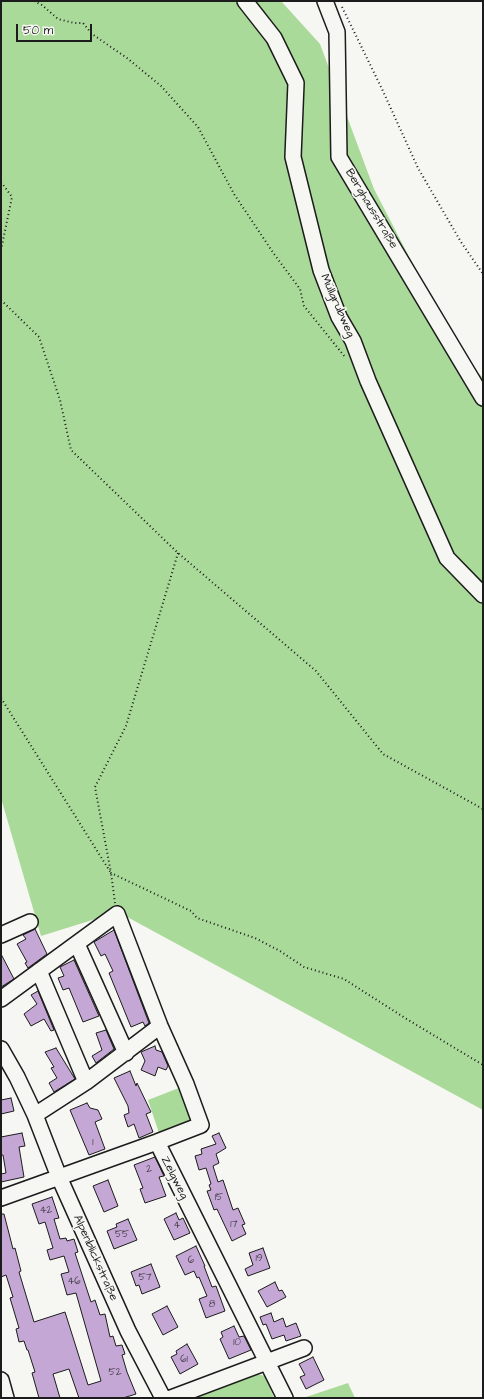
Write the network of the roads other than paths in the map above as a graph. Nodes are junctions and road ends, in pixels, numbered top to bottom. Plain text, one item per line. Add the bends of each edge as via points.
1 (245, 1) edge
2 (332, 2) edge
3 (483, 398) edge
4 (483, 595) edge
5 (30, 922) dead end
6 (1, 935) edge
7 (77, 944) junction
8 (39, 971) junction
9 (1, 999) edge
10 (160, 1026) junction
11 (1, 1049) edge
12 (126, 1053) junction
13 (86, 1082) junction
14 (35, 1115) junction
15 (157, 1142) junction
16 (59, 1177) junction
17 (1, 1198) edge
18 (304, 1348) dead end
19 (266, 1361) junction
20 (1, 1380) edge
21 (6, 1398) edge
22 (163, 1398) edge
23 (171, 1398) edge
24 (285, 1398) edge

1 - 4 street, Müllgrubweg via 274,38 296,83 293,157 321,270 339,317 353,341 368,381 447,558
2 - 3 street, Berghausstraße via 337,32 339,157
5 - 6 street
7 - 8 street
7 - 10 street via 117,914
7 - 12 street
8 - 9 street
8 - 13 street
10 - 12 street
10 - 15 street via 201,1125
11 - 14 street, Alpenblickstraße
12 - 13 street
13 - 14 street
14 - 16 street, Alpenblickstraße
15 - 16 street, Zelgweg
15 - 19 street, Zelgweg
16 - 17 street, Zelgweg
16 - 22 street, Alpenblickstraße via 128,1331
18 - 19 street
19 - 23 street
19 - 24 street, Zelgweg
20 - 21 street

